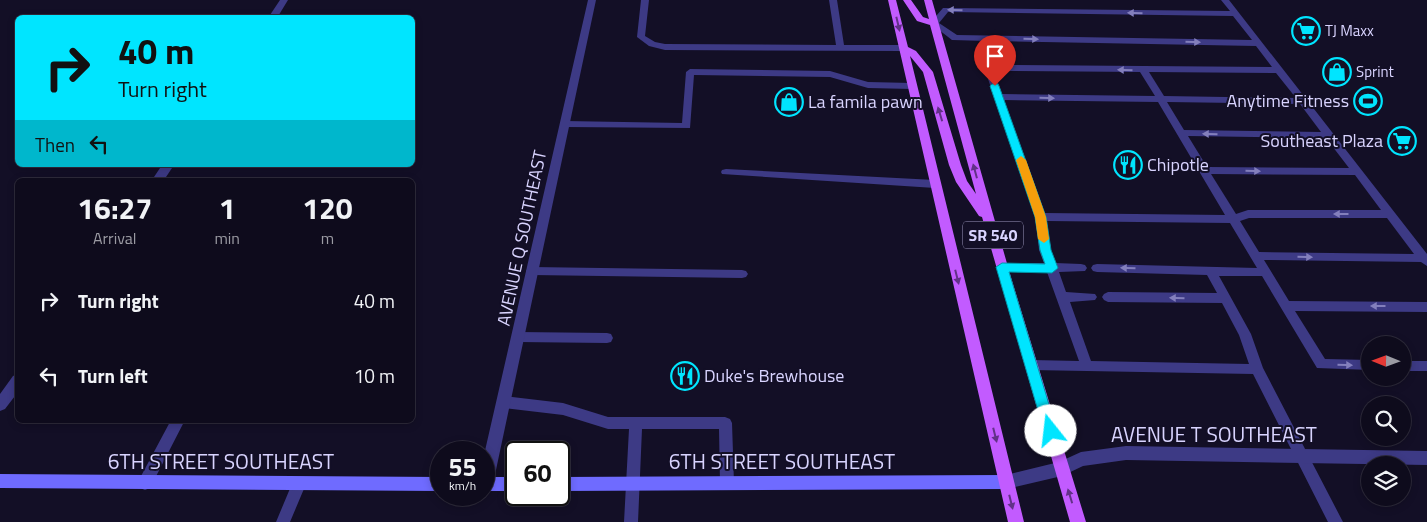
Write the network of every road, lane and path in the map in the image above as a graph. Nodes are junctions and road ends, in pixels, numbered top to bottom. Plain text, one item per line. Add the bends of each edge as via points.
1 (284, 0) edge
2 (592, 0) edge
3 (645, 0) edge
4 (833, 0) edge
5 (892, 0) edge
6 (907, 0) edge
7 (928, 0) edge
8 (980, 0) edge
9 (1225, 0) edge
10 (985, 11) junction
11 (1236, 14) junction
12 (274, 15) edge
13 (934, 23) junction
14 (991, 39) junction
15 (1257, 43) junction
16 (840, 46) junction
17 (903, 48) junction
18 (1002, 68) junction
19 (1279, 70) junction
20 (1144, 71) junction
21 (912, 86) junction
22 (999, 97) junction
23 (1161, 99) junction
24 (1302, 101) junction
25 (565, 124) junction
26 (1182, 133) junction
27 (1329, 135) junction
28 (167, 167) edge
29 (1204, 170) junction
30 (726, 172) dead end
31 (1358, 172) junction
32 (159, 178) edge
33 (935, 184) junction
34 (1390, 214) junction
35 (1041, 217) junction
36 (1234, 219) junction
37 (989, 221) junction
38 (1256, 256) junction
39 (1426, 260) edge
40 (1002, 267) junction
41 (1052, 268) junction
42 (1082, 268) dead end
43 (1096, 268) dead end
44 (532, 271) junction
45 (1211, 272) junction
46 (1265, 272) junction
47 (742, 274) dead end
48 (1062, 297) junction
49 (1091, 297) dead end
50 (1108, 297) dead end
51 (1226, 298) junction
52 (1286, 306) junction
53 (1427, 307) edge
54 (518, 337) junction
55 (607, 338) dead end
56 (1031, 365) junction
57 (1361, 365) edge
58 (1087, 366) junction
59 (1411, 366) edge
60 (1427, 366) edge
61 (1257, 369) junction
62 (15, 384) edge
63 (504, 402) junction
64 (0, 405) edge
65 (176, 423) edge
66 (636, 423) junction
67 (495, 441) edge
68 (1301, 456) junction
69 (1427, 458) edge
70 (1062, 470) junction
71 (0, 481) edge
72 (1006, 482) junction
73 (145, 483) junction
74 (726, 483) junction
75 (299, 484) junction
76 (430, 484) edge
77 (570, 484) edge
78 (632, 484) junction
79 (283, 522) edge
80 (631, 522) edge
81 (1016, 522) edge
82 (1078, 522) edge
83 (1336, 522) edge

1 - 12 street
2 - 25 street, AVENUE Q SOUTHEAST
3 - 16 lane via 641,37 652,44 665,47
4 - 16 lane
5 -> 17 main road, SR 540
6 - 13 main road via 920,19
7 - 13 main road, SR 540
8 - 10 lane
9 - 11 lane
11 -> 10 lane
10 -> 13 lane via 946,10
11 - 15 lane
13 - 14 lane via 955,38
37 -> 13 main road, SR 540
14 -> 15 lane
14 - 18 lane
15 - 19 lane
16 - 17 lane
17 - 21 main road, SR 540
37 -> 17 main road via 962,182 955,165 928,72 913,53
20 -> 18 lane
18 - 22 lane via 991,76
19 - 20 lane
19 - 24 lane
20 - 23 lane
21 - 25 lane via 868,85 830,74 690,72 687,126
21 - 33 main road, SR 540
22 -> 23 lane
22 - 35 lane
23 - 24 lane
23 - 26 lane
24 - 27 lane
25 - 44 street, AVENUE Q SOUTHEAST
27 -> 26 lane
26 - 29 lane
27 - 31 lane
28 - 32 street
29 -> 31 lane
29 - 36 lane
30 - 33 lane
31 - 34 lane
33 -> 72 main road, SR 540
34 -> 36 lane via 1248,214
34 - 39 lane
35 - 36 lane
35 - 41 lane via 1045,250
36 - 38 lane
37 - 40 main road, SR 540
38 -> 39 lane
38 - 46 lane
40 - 41 lane
40 - 56 main road, SR 540
41 - 42 lane
41 - 48 lane
45 -> 43 lane
44 - 47 lane
44 - 54 street, AVENUE Q SOUTHEAST
45 - 46 lane
45 - 51 lane
46 - 52 lane
48 - 49 lane
48 - 58 lane
51 -> 50 lane
51 - 61 lane via 1245,334
53 -> 52 lane
52 -> 57 lane via 1321,364
54 - 55 lane
54 - 63 street, AVENUE Q SOUTHEAST
56 - 58 lane
56 - 70 main road, SR 540
58 - 61 lane
59 - 60 lane
61 - 68 lane
62 - 64 street
63 - 66 lane via 563,408 608,423
63 - 67 street, AVENUE Q SOUTHEAST
65 - 73 lane
66 - 74 lane via 725,423
66 - 78 lane
68 - 69 street, AVENUE T SOUTHEAST
68 - 70 street, AVENUE T SOUTHEAST via 1126,453 1081,459
68 - 83 lane
70 - 72 street, AVENUE T SOUTHEAST
82 -> 70 main road, SR 540
71 - 73 street, 6TH STREET SOUTHEAST
72 - 74 street, 6TH STREET SOUTHEAST
72 -> 81 main road, SR 540
73 - 75 street, 6TH STREET SOUTHEAST
74 - 78 street, 6TH STREET SOUTHEAST
75 - 76 street, 6TH STREET SOUTHEAST
75 - 79 lane
77 - 78 street, 6TH STREET SOUTHEAST
78 - 80 lane

